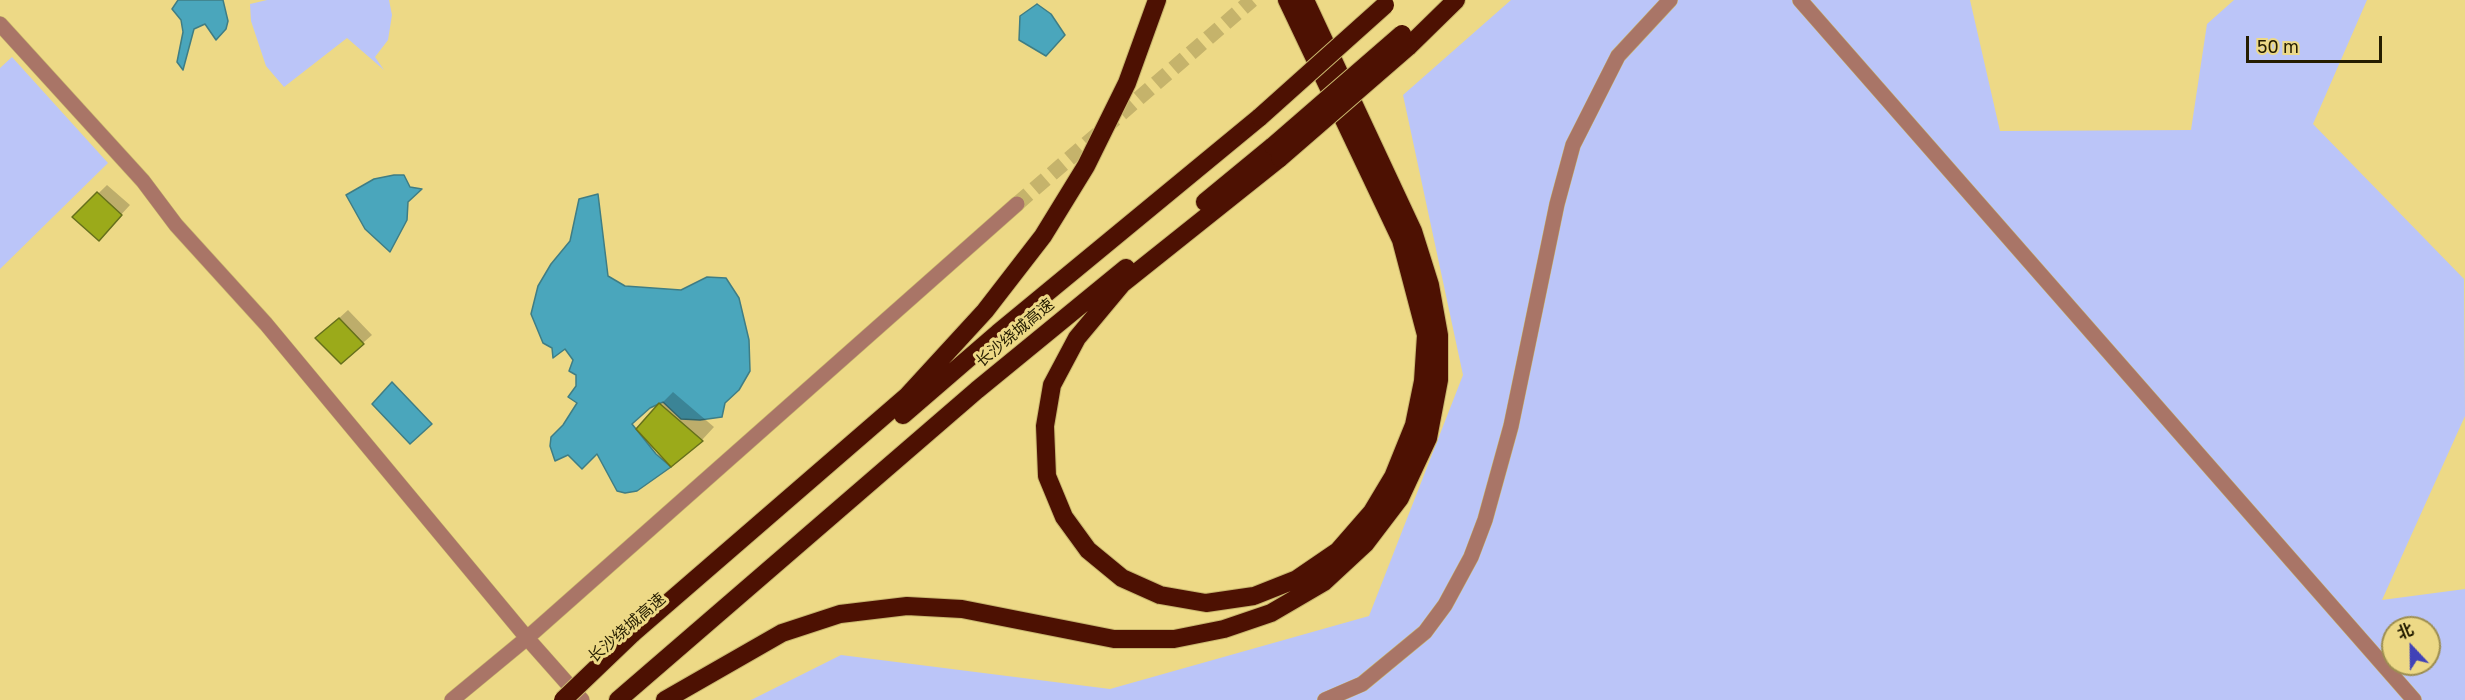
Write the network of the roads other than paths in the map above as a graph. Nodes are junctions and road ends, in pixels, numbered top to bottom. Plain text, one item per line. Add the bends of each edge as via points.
1 (1157, 0) edge
2 (1287, 0) edge
3 (1305, 0) edge
4 (1441, 0) edge
5 (1456, 0) edge
6 (1670, 0) edge
7 (1800, 0) edge
8 (1388, 3) edge
9 (0, 24) edge
10 (1405, 40) junction
11 (1276, 152) junction
12 (1017, 204) tunnel mouth
13 (527, 638) junction
14 (636, 638) junction
15 (672, 695) edge
16 (452, 700) edge
17 (564, 700) edge
18 (573, 700) edge
19 (582, 700) edge
20 (618, 700) edge
21 (1325, 700) edge
22 (2414, 700) edge

1 - 14 highway via 1127,83 1086,166 1043,236 985,311 907,396
2 - 11 highway via 1401,240 1426,335 1423,381 1414,425 1393,477 1372,512 1338,551 1297,579 1254,596 1206,603 1160,595 1122,578 1088,549 1064,517 1047,476 1045,426 1052,385 1077,338 1122,284
3 - 15 highway via 1413,231 1430,285 1439,335 1439,380 1428,438 1400,498 1365,544 1315,587 1271,613 1224,629 1174,639 1114,639 962,609 907,606 840,614 782,633
4 - 10 highway
5 - 10 highway
6 - 21 street via 1618,56 1573,145 1511,426 1471,557 1425,632 1362,684
7 - 22 street
8 - 14 highway, 长沙绕城高速, bridge via 1260,117
9 - 13 street via 266,324
10 - 11 highway, bridge
11 - 20 highway, 长沙绕城高速 via 977,390
12 - 13 street
13 - 16 street
13 - 19 street
14 - 17 highway, bridge
14 - 18 highway, 长沙绕城高速

